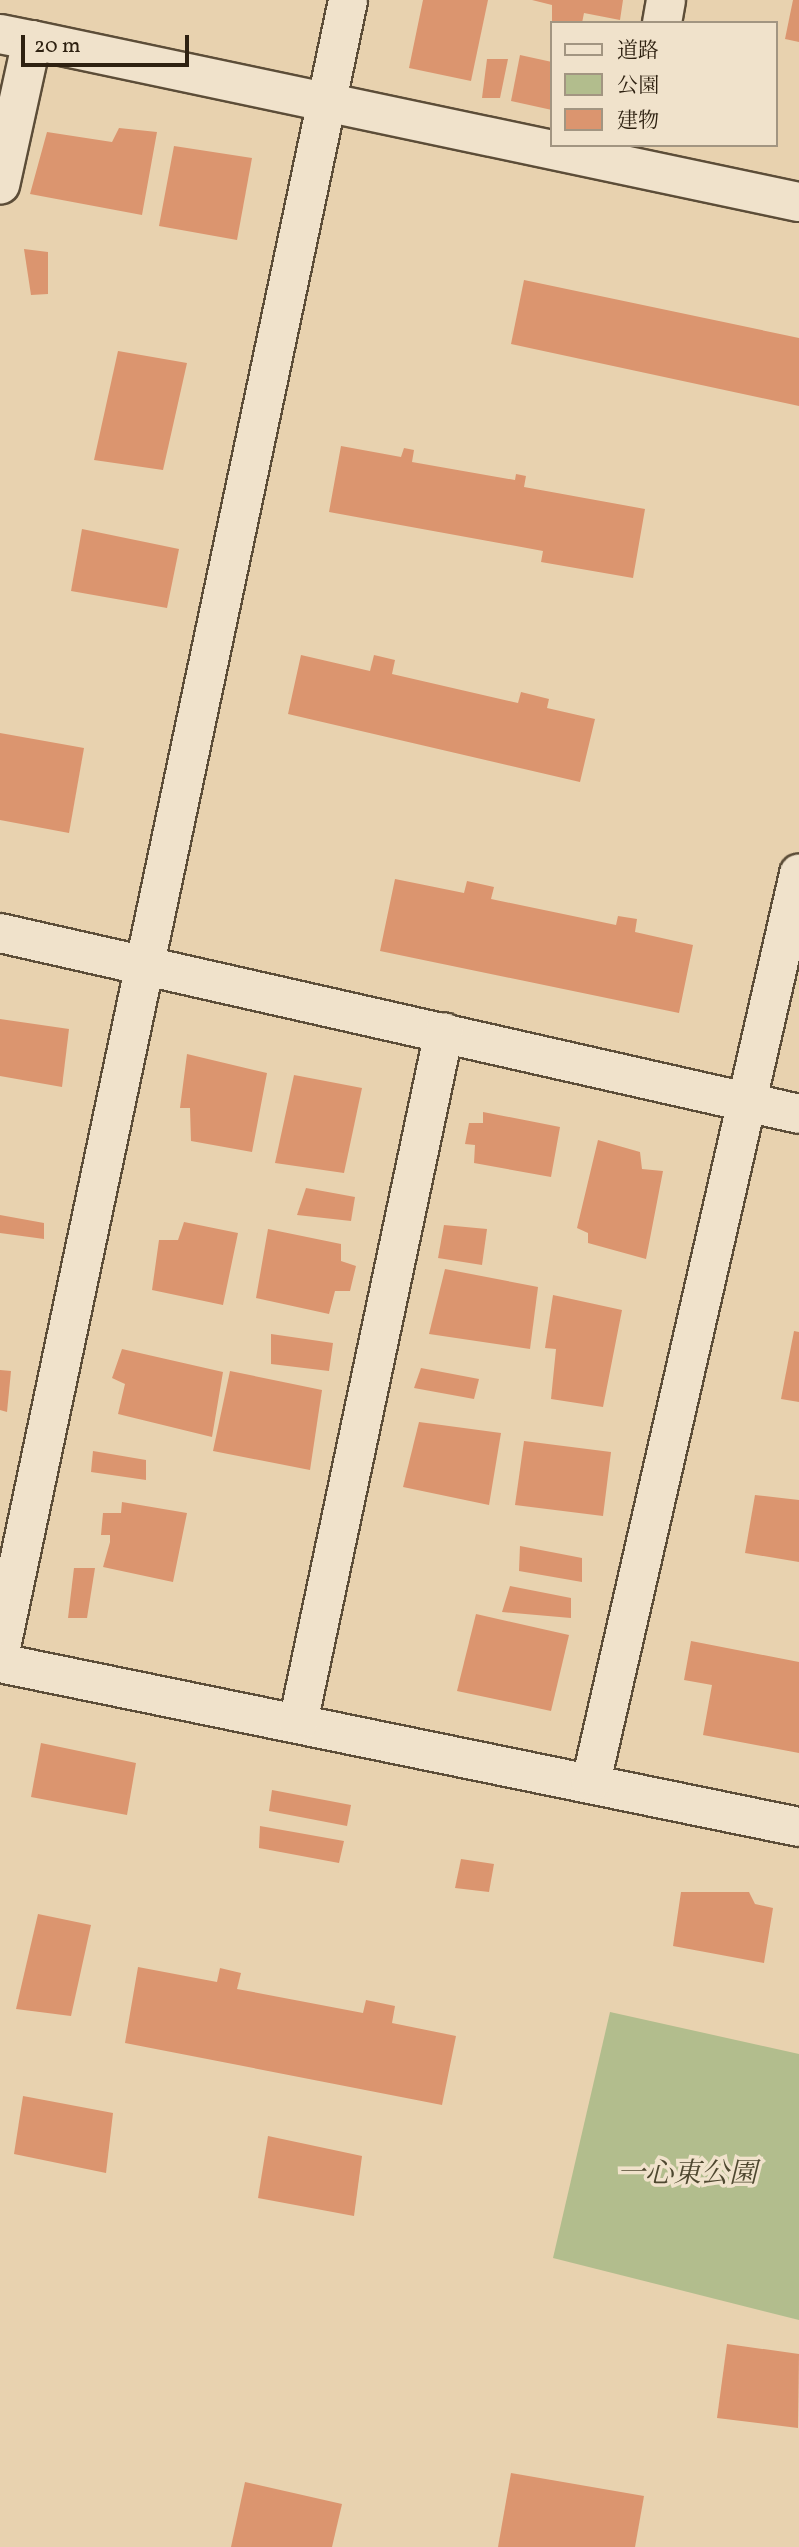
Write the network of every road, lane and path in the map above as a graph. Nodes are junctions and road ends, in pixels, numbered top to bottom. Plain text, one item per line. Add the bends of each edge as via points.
1 (348, 0) edge
2 (666, 0) edge
3 (662, 21) edge
4 (16, 37) edge
5 (328, 100) junction
6 (550, 140) edge
7 (589, 147) edge
8 (633, 155) edge
9 (0, 185) edge
10 (799, 202) edge
11 (799, 874) edge
12 (0, 933) edge
13 (142, 963) junction
14 (444, 1032) junction
15 (749, 1102) junction
16 (799, 1114) edge
17 (0, 1652) edge
18 (0, 1663) edge
19 (298, 1723) junction
20 (591, 1782) junction
21 (799, 1827) edge

1 - 5 street
2 - 3 street
4 - 5 street
4 - 9 street
5 - 6 street
5 - 13 street
7 - 8 street
8 - 10 street
11 - 15 street
12 - 13 street
13 - 14 street
13 - 17 street
14 - 15 street
14 - 19 street
15 - 16 street
15 - 20 street
18 - 19 street
19 - 20 street
20 - 21 street

